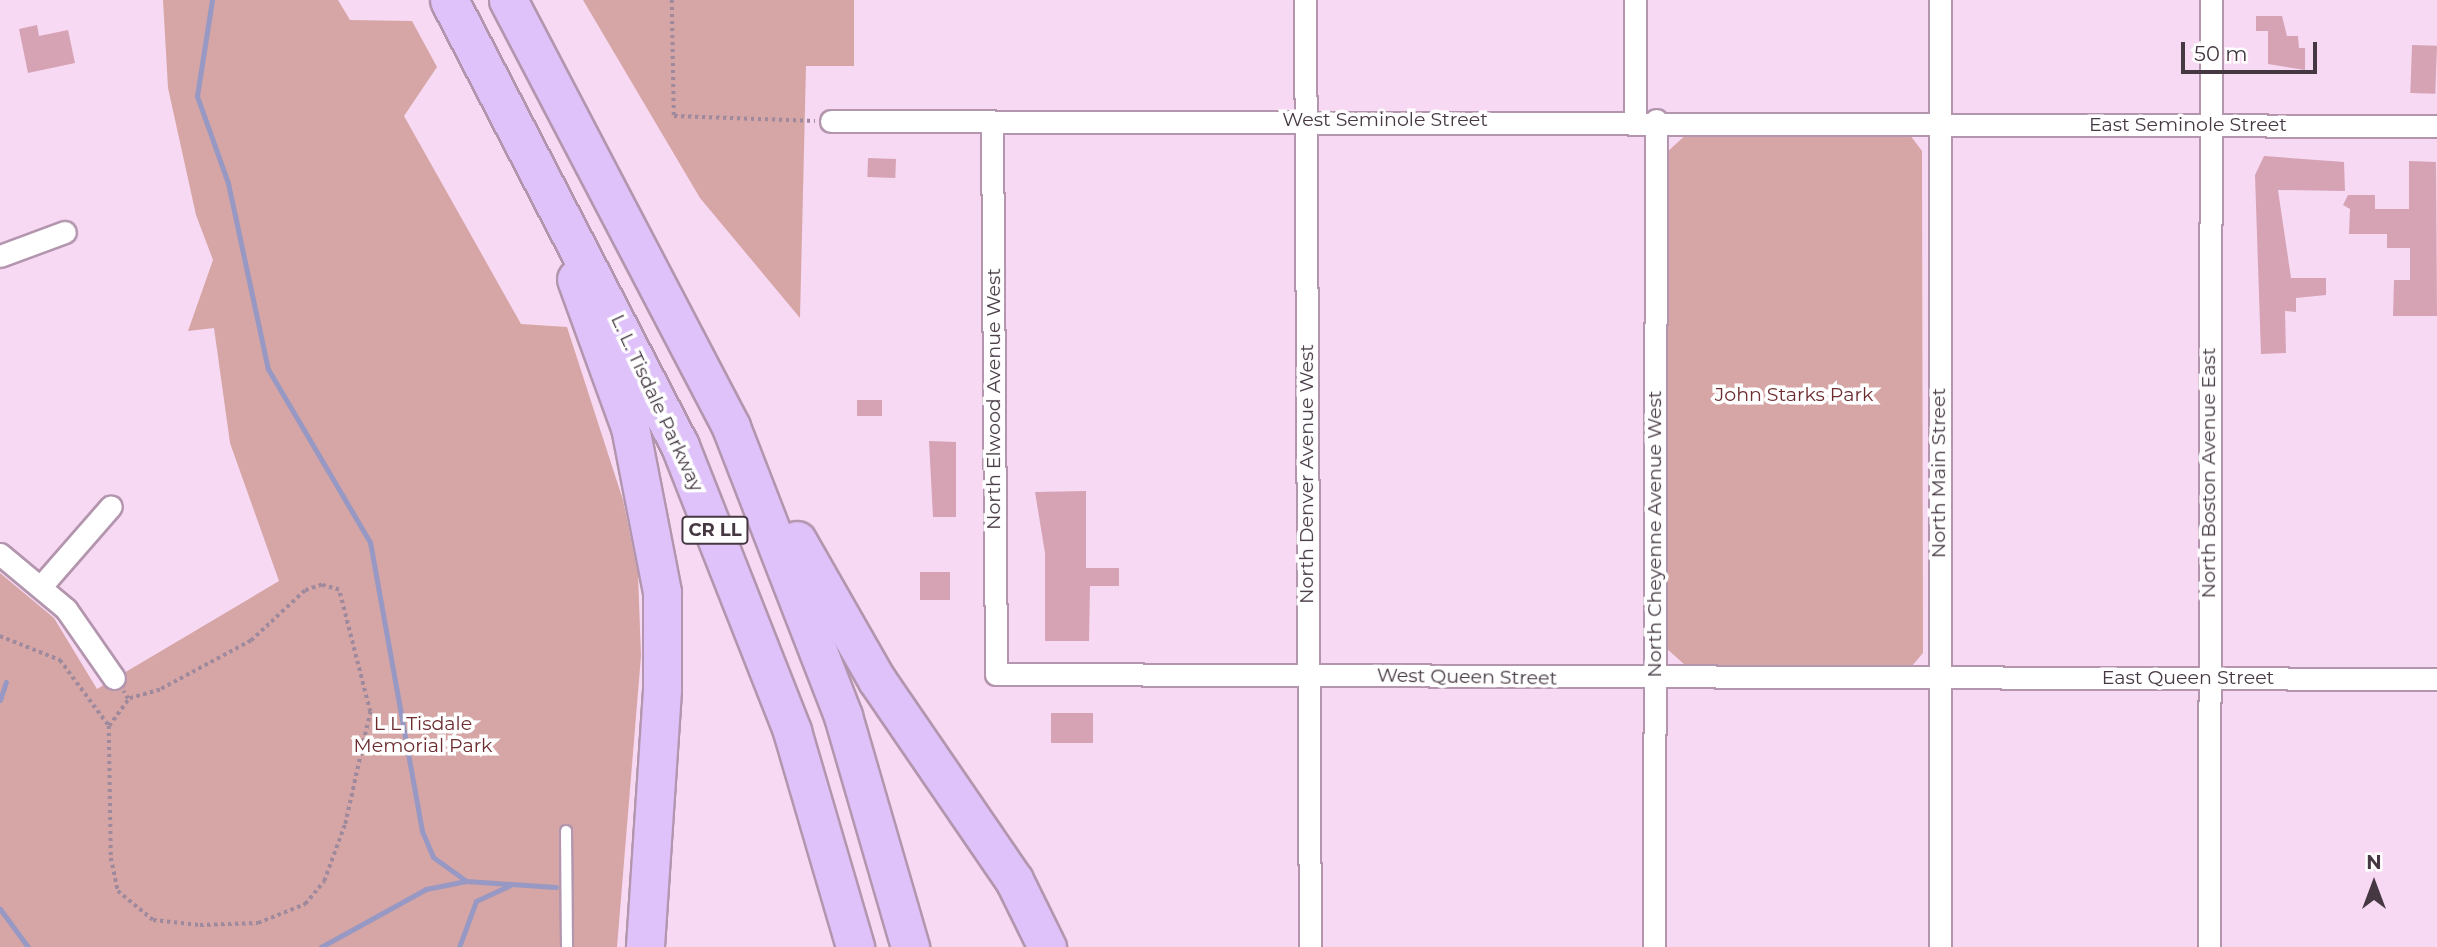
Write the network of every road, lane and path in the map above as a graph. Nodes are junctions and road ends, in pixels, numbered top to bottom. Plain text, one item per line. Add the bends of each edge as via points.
1 (449, 0) edge
2 (508, 0) edge
3 (672, 0) edge
4 (1305, 0) edge
5 (1635, 0) edge
6 (1940, 0) edge
7 (2211, 0) edge
8 (1305, 120) junction
9 (1645, 120) junction
10 (831, 121) joint
11 (992, 124) junction
12 (1939, 125) junction
13 (2210, 126) junction
14 (2437, 126) edge
15 (521, 135) junction
16 (65, 232) dead end
17 (0, 256) edge
18 (732, 427) junction
19 (111, 506) dead end
20 (0, 555) edge
21 (43, 584) junction
22 (0, 636) edge
23 (996, 674) joint
24 (1308, 676) junction
25 (114, 678) joint
26 (1939, 678) junction
27 (2209, 678) junction
28 (1654, 679) junction
29 (2437, 679) edge
30 (128, 699) junction
31 (108, 726) junction
32 (566, 831) dead end
33 (567, 947) edge
34 (645, 947) edge
35 (855, 947) edge
36 (910, 947) edge
37 (1047, 947) edge
38 (1310, 947) edge
39 (1654, 947) edge
40 (1940, 947) edge
41 (2209, 947) edge

1 - 15 highway, L. L. Tisdale Parkway / CR LL
2 - 18 highway, CR LL
3 - 10 path via 674,116
4 - 8 street, North Denver Avenue West
5 - 9 street, North Cheyenne Avenue West
6 - 12 street, North Main Street
7 - 13 street, North Boston Avenue East
8 - 9 street, West Seminole Street
8 - 11 street, West Seminole Street
8 - 24 street, North Denver Avenue West
9 - 12 street, West Seminole Street
9 - 28 street, North Cheyenne Avenue West
10 - 11 street, West Seminole Street
11 - 23 street, North Elwood Avenue West
12 - 13 street, East Seminole Street
12 - 26 street, North Main Street
13 - 14 street, East Seminole Street
13 - 27 street, North Boston Avenue East
15 - 34 highway via 630,427 655,543 662,690
15 - 35 highway, L. L. Tisdale Parkway / CR LL via 636,350 720,542 792,731
16 - 17 street
18 - 36 highway, CR LL via 843,716
18 - 37 highway via 877,680 1014,880
19 - 21 street
20 - 21 street
21 - 25 street
22 - 31 path via 60,660
23 - 24 street, West Queen Street
24 - 28 street, West Queen Street
24 - 38 street, North Denver Avenue West
25 - 30 path
26 - 27 street, East Queen Street
26 - 28 street, West Queen Street
26 - 40 street, North Main Street
27 - 29 street, East Queen Street
27 - 41 street, North Boston Avenue East
28 - 39 street, North Cheyenne Avenue West
30 - 31 path
30 - 31 path via 160,690 251,641 305,591 322,585 339,590 370,712 345,824 324,881 305,904 258,923 153,920 118,891 111,858
32 - 33 lane

